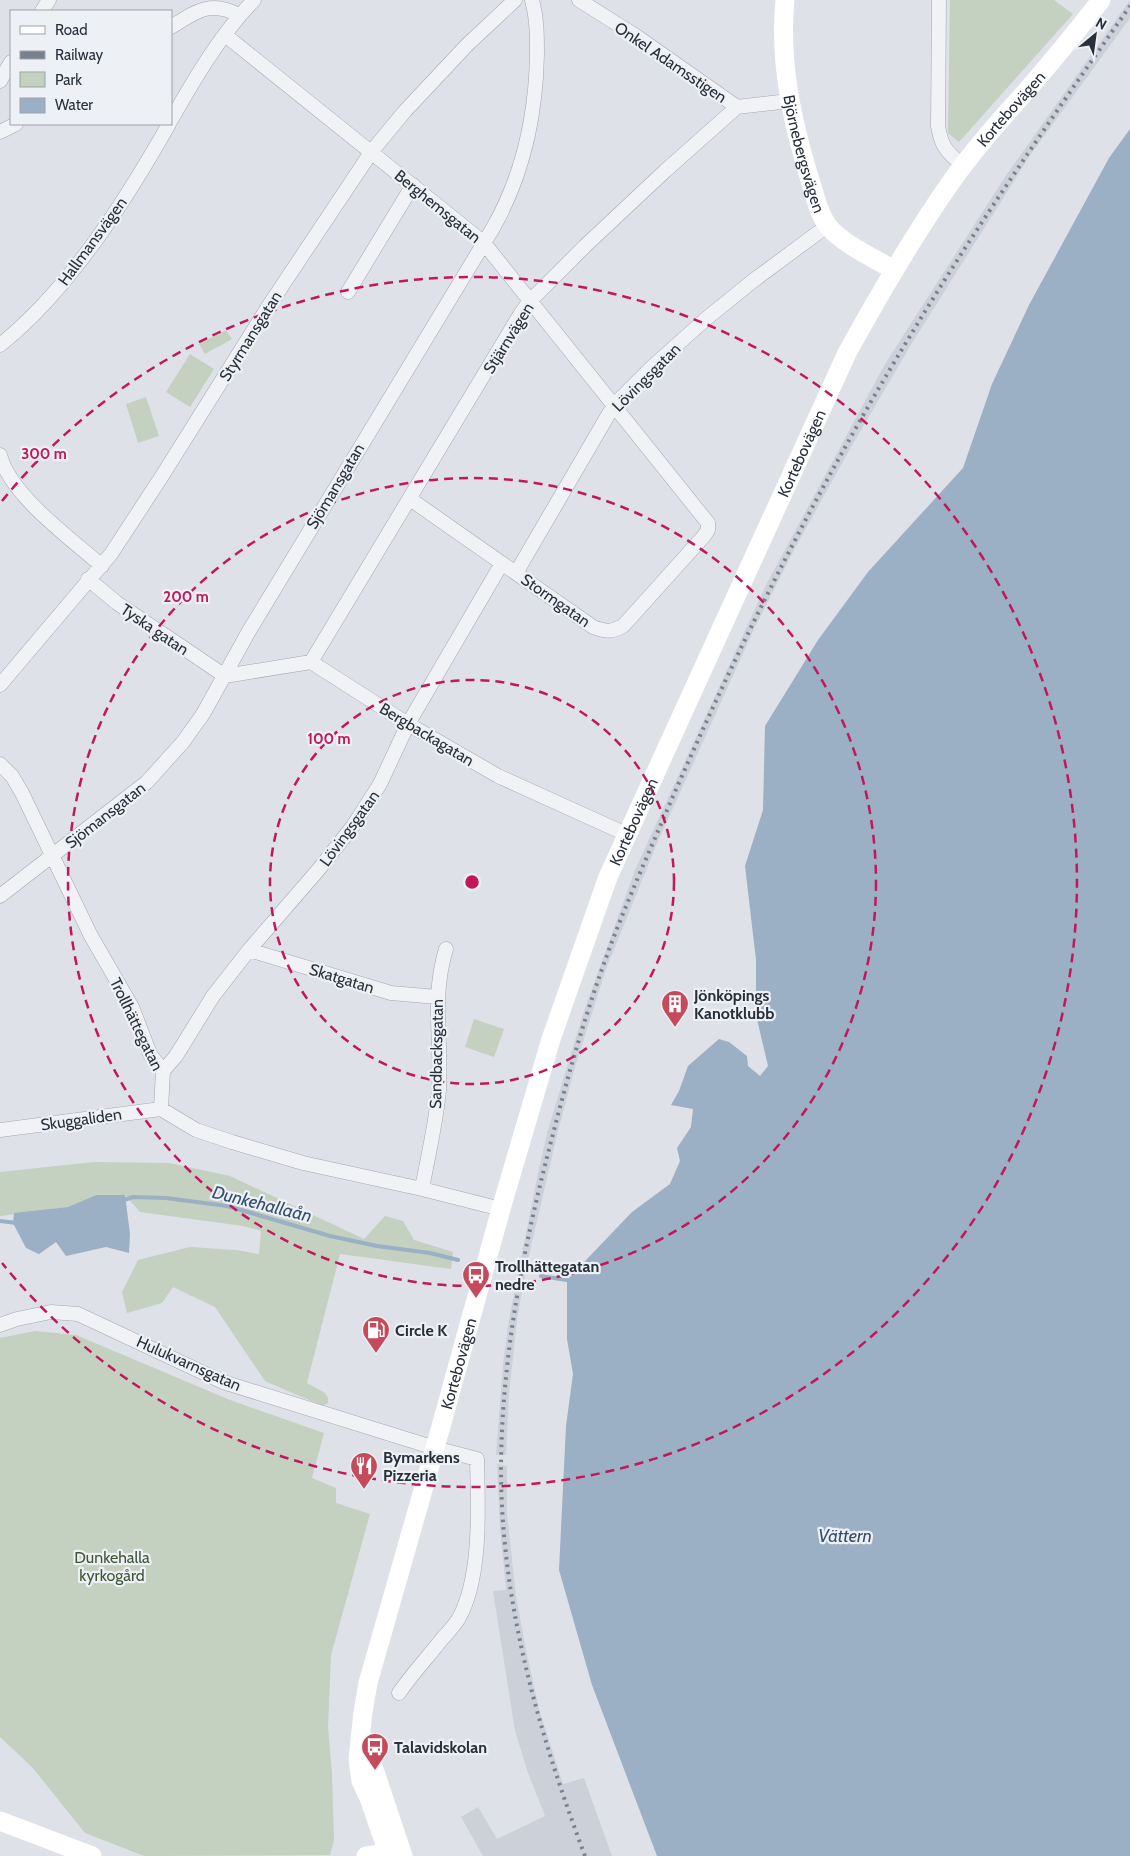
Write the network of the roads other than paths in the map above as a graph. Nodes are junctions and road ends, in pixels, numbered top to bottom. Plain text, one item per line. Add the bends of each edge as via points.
1 (254, 0) edge
2 (515, 0) edge
3 (532, 0) edge
4 (580, 0) edge
5 (785, 0) edge
6 (939, 0) edge
7 (1101, 0) edge
8 (239, 15) junction
9 (172, 26) edge
10 (225, 34) junction
11 (10, 64) edge
12 (0, 81) edge
13 (789, 101) junction
14 (738, 107) junction
15 (172, 118) edge
16 (14, 125) edge
17 (168, 125) edge
18 (0, 132) edge
19 (372, 151) junction
20 (963, 166) junction
21 (413, 185) junction
22 (828, 226) junction
23 (483, 242) junction
24 (894, 270) junction
25 (348, 292) dead end
26 (530, 301) junction
27 (0, 345) edge
28 (614, 405) junction
29 (0, 455) edge
30 (410, 499) junction
31 (708, 530) joint
32 (502, 563) junction
33 (102, 566) junction
34 (516, 572) junction
35 (88, 579) junction
36 (311, 662) junction
37 (225, 676) junction
38 (0, 685) edge
39 (408, 724) junction
40 (0, 764) edge
41 (626, 834) junction
42 (52, 856) junction
43 (0, 896) edge
44 (446, 949) dead end
45 (249, 950) junction
46 (437, 997) junction
47 (163, 1071) junction
48 (161, 1109) junction
49 (0, 1130) edge
50 (422, 1189) junction
51 (501, 1209) junction
52 (0, 1325) edge
53 (436, 1448) junction
54 (399, 1693) dead end
55 (361, 1732) junction
56 (0, 1821) edge
57 (67, 1851) edge
58 (387, 1855) edge
59 (92, 1856) edge

1 - 8 street
2 - 19 street, Styrmansgatan via 466,45
3 - 23 street, Sjömansgatan via 537,38 531,120 504,208
4 - 14 street, Onkel Adamsstigen
5 - 13 street, Björnebergsvägen via 784,60
6 - 20 street via 940,140 945,150
7 - 20 street, Kortebovägen
8 - 9 street via 214,6 200,9
8 - 10 street
10 - 15 street
10 - 19 street, Berghemsgatan
11 - 12 street
13 - 14 street
13 - 22 street, Björnebergsvägen via 798,141 820,211
14 - 26 street, Stjärnvägen via 658,177
16 - 18 street
17 - 27 street, Hallmansvägen via 99,235 45,304
19 - 21 street, Berghemsgatan
19 - 33 street, Styrmansgatan
20 - 24 street, Kortebovägen
21 - 23 street, Berghemsgatan
21 - 25 street
22 - 24 street, Björnebergsvägen via 840,238
22 - 28 street, Lövingsgatan via 707,318
23 - 26 street, Berghemsgatan
23 - 37 street, Sjömansgatan
24 - 41 street, Kortebovägen via 847,353
26 - 28 street, Berghemsgatan
26 - 30 street, Stjärnvägen
28 - 31 street, Berghemsgatan via 708,523
28 - 34 street, Lövingsgatan
29 - 33 street via 11,480 26,499
30 - 32 street, Stormgatan
30 - 36 street, Stjärnvägen
31 - 34 street, Stormgatan via 623,626 614,631 606,632 594,627
32 - 34 street, Stormgatan
32 - 39 street, Lövingsgatan
33 - 35 street, Styrmansgatan
35 - 37 street, Tyska gatan via 117,603
35 - 38 street, Styrmansgatan
36 - 37 street
36 - 39 street, Bergbackagatan
37 - 42 street, Sjömansgatan via 203,714 167,761 141,787
39 - 41 street, Bergbackagatan via 498,776
39 - 45 street, Lövingsgatan via 380,784 353,826
40 - 42 street, Trollhättegatan via 22,793
41 - 51 street, Kortebovägen via 551,1039
42 - 43 street, Sjömansgatan
42 - 47 street, Trollhättegatan via 91,936 132,1007 150,1054
44 - 46 street, Sandbacksgatan
45 - 46 street, Skatgatan via 391,993
45 - 47 street, Lövingsgatan via 213,996
46 - 50 street, Sandbacksgatan via 439,1089
47 - 48 street, Trollhättegatan
48 - 49 street, Skuggaliden
48 - 50 street via 196,1130 232,1142 303,1163
50 - 51 street
51 - 53 street, Kortebovägen
52 - 53 street, Hulukvarnsgatan via 51,1312 78,1314 223,1382
53 - 54 street, Hulukvarnsgatan via 477,1459 475,1554 469,1594 458,1619
53 - 55 street, Kortebovägen via 377,1650
55 - 58 street, Kortebovägen
55 - 58 street, Kortebovägen via 358,1759 361,1781
56 - 57 street
57 - 59 street

